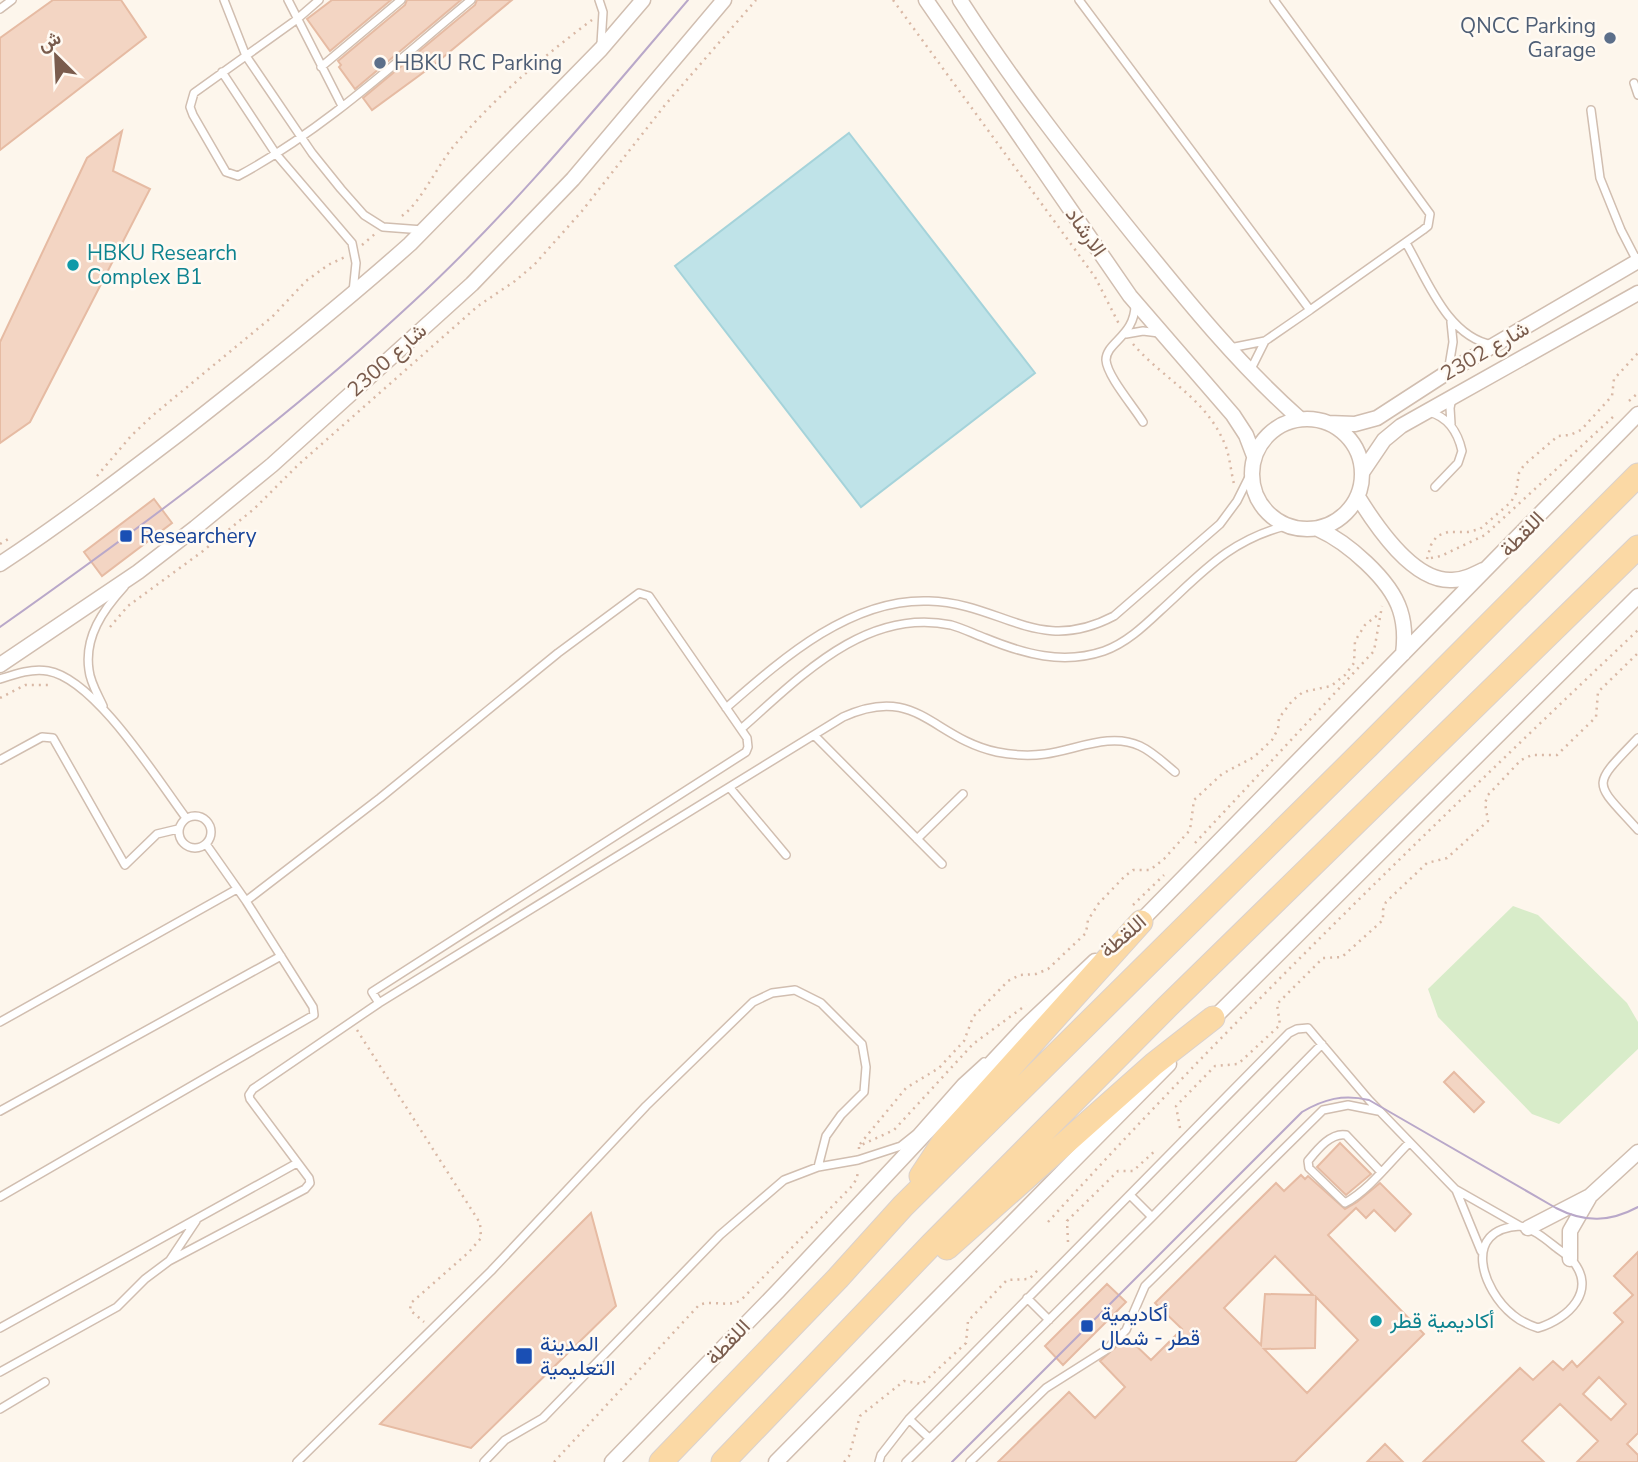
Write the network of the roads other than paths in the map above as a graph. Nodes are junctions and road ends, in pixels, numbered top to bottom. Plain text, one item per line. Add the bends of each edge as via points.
1 (12, 0) edge
2 (224, 0) edge
3 (288, 0) edge
4 (319, 0) edge
5 (401, 0) edge
6 (471, 0) edge
7 (600, 0) edge
8 (643, 0) edge
9 (724, 0) edge
10 (926, 0) edge
11 (960, 0) edge
12 (1079, 0) edge
13 (1274, 0) edge
14 (0, 9) edge
15 (296, 20) junction
16 (601, 50) junction
17 (246, 56) junction
18 (321, 67) junction
19 (222, 72) junction
20 (1634, 83) dead end
21 (1638, 95) edge
22 (342, 106) junction
23 (1591, 110) dead end
24 (300, 136) junction
25 (275, 154) junction
26 (424, 230) junction
27 (1406, 243) junction
28 (1638, 262) edge
29 (353, 293) junction
30 (1638, 293) edge
31 (1135, 302) junction
32 (1310, 310) junction
33 (1451, 321) junction
34 (1125, 334) junction
35 (1163, 334) junction
36 (1265, 341) junction
37 (1497, 345) junction
38 (1228, 348) junction
39 (1250, 372) junction
40 (1448, 372) junction
41 (1452, 398) junction
42 (1633, 408) edge
43 (1428, 411) junction
44 (1300, 419) junction
45 (1143, 422) dead end
46 (1328, 423) junction
47 (1451, 425) junction
48 (1254, 456) junction
49 (1363, 471) junction
50 (1251, 473) junction
51 (1638, 475) edge
52 (1435, 487) dead end
53 (1358, 497) junction
54 (1285, 526) junction
55 (1318, 529) junction
56 (1638, 547) edge
57 (0, 564) edge
58 (1490, 567) junction
59 (138, 572) junction
60 (1638, 596) edge
61 (1404, 654) junction
62 (0, 666) edge
63 (0, 679) edge
64 (726, 708) junction
65 (105, 710) junction
66 (741, 729) junction
67 (815, 736) junction
68 (1638, 738) edge
69 (0, 760) edge
70 (1175, 772) dead end
71 (730, 788) junction
72 (963, 794) dead end
73 (186, 818) junction
74 (178, 829) junction
75 (1638, 830) edge
76 (917, 839) junction
77 (206, 844) junction
78 (786, 855) dead end
79 (942, 864) dead end
80 (237, 889) junction
81 (246, 901) junction
82 (1136, 914) junction
83 (281, 956) junction
84 (380, 1003) junction
85 (1213, 1018) junction
86 (0, 1022) edge
87 (1025, 1027) junction
88 (1322, 1044) junction
89 (0, 1111) edge
90 (1381, 1112) junction
91 (1409, 1143) junction
92 (1638, 1152) edge
93 (297, 1163) junction
94 (818, 1167) junction
95 (1381, 1172) junction
96 (1455, 1189) junction
97 (1130, 1195) junction
98 (1590, 1196) junction
99 (0, 1197) edge
100 (903, 1206) junction
101 (1152, 1217) junction
102 (198, 1219) junction
103 (1524, 1227) junction
104 (1482, 1251) junction
105 (1570, 1259) junction
106 (169, 1261) junction
107 (1027, 1298) junction
108 (1049, 1320) junction
109 (0, 1328) edge
110 (839, 1342) junction
111 (0, 1373) edge
112 (46, 1382) dead end
113 (0, 1409) edge
114 (909, 1419) junction
115 (929, 1438) junction
116 (296, 1462) edge
117 (484, 1462) edge
118 (612, 1462) edge
119 (662, 1462) edge
120 (723, 1462) edge
121 (776, 1462) edge
122 (879, 1462) edge
123 (906, 1462) edge
124 (970, 1462) edge

1 - 14 lane
2 - 17 lane
3 - 15 lane
4 - 15 lane
5 - 18 lane
6 - 22 lane
7 - 16 lane
8 - 16 street
9 - 59 street, شارع 2300 via 573,179 472,284 272,465
10 - 31 street, الارشاد
11 - 38 street, الارشاد via 1104,198
12 - 32 lane
13 - 27 lane via 1430,214 1428,226
15 - 17 lane
15 - 18 lane
16 - 26 street
17 - 19 lane
17 - 24 lane
18 - 22 lane
19 - 25 lane
19 - 25 lane via 194,93 190,107 226,172 238,176
20 - 21 lane
22 - 24 lane
23 - 28 lane via 1602,185
24 - 25 lane
24 - 26 lane via 365,215 383,227
25 - 29 lane via 345,233 355,252
26 - 29 street
27 - 32 lane
27 - 33 lane
28 - 37 street, شارع 2302
29 - 57 street via 74,514
30 - 41 street, شارع 2302
31 - 34 lane
31 - 35 street, الارشاد
32 - 36 lane
33 - 37 lane via 1475,340
33 - 40 lane
34 - 35 lane
34 - 45 lane via 1110,349 1107,363
35 - 48 street, الارشاد via 1233,415
36 - 38 lane
36 - 39 lane
37 - 40 street, شارع 2302
38 - 39 street, الارشاد
39 - 44 street, الارشاد
40 - 46 street, شارع 2302 via 1368,422
41 - 43 street, شارع 2302
41 - 47 lane
42 - 58 street, اللقطة
43 - 47 lane
43 - 49 street, شارع 2302 via 1391,433
44 - 46 street
44 - 48 street via 1272,431
46 - 49 street via 1353,442
47 - 52 lane via 1462,455
48 - 50 street
49 - 53 street
50 - 54 street via 1260,504
50 - 64 lane via 1237,501 1208,535 1098,624 1043,631 956,604 899,602 824,632
51 - 100 main road, اللقطة
53 - 55 street via 1342,518
53 - 58 street via 1397,550 1425,573 1449,581
54 - 55 street
54 - 66 lane via 1262,532 1225,552 1139,630 1106,650 1063,659 1015,650 953,625 897,624 875,629 835,650
55 - 61 street via 1353,550 1392,593 1404,622
56 - 110 main road via 1167,1007
58 - 61 street, اللقطة
59 - 62 street, شارع 2300
59 - 65 lane via 104,611 92,637 89,672
60 - 85 street
61 - 82 street, اللقطة
63 - 65 lane via 48,671 77,684
64 - 66 lane
64 - 81 lane via 649,596 634,595
65 - 73 lane
66 - 84 lane via 749,742 742,755 372,992
67 - 70 lane via 860,709 897,705 997,752 1043,754 1127,742
67 - 71 lane
67 - 76 lane
68 - 75 lane via 1605,772 1602,784 1605,794
69 - 74 lane via 41,737 53,738 125,865 157,834
71 - 78 lane
71 - 84 lane
72 - 76 lane
73 - 74 lane
73 - 77 lane via 198,815 208,822 211,833
74 - 77 lane via 188,847
76 - 79 lane
77 - 80 lane
80 - 81 lane
80 - 86 lane
81 - 83 lane
82 - 87 street, اللقطة
82 - 100 main road via 944,1141
83 - 89 lane
83 - 99 lane via 313,1007 313,1017
84 - 93 lane via 249,1095
85 - 110 main road via 1154,1064
85 - 121 street
87 - 94 lane via 961,1083 901,1146
87 - 118 street, اللقطة
88 - 90 lane
88 - 97 lane via 1308,1028 1289,1033
88 - 101 lane
90 - 91 lane
90 - 124 lane via 1348,1105 1323,1110 1145,1286 1126,1330 1106,1350 1046,1388
91 - 95 lane
91 - 96 lane
92 - 98 street
93 - 102 lane
93 - 106 lane via 309,1178 305,1189
94 - 116 lane via 826,1136 864,1092 862,1044 821,1003 795,990 772,993 753,1002 646,1106 491,1271
94 - 117 lane via 784,1180 720,1235 543,1418 505,1440
95 - 95 lane via 1345,1203 1309,1168 1308,1161 1333,1136 1346,1135
96 - 103 lane
96 - 104 lane
97 - 101 lane
97 - 107 lane
98 - 103 street
98 - 105 street via 1570,1231
100 - 119 main road, اللقطة
101 - 108 lane
102 - 106 lane
102 - 109 lane
103 - 104 lane via 1505,1227 1491,1234
103 - 105 lane
104 - 105 lane via 1483,1268 1496,1297 1512,1315 1538,1328 1564,1317 1580,1294 1581,1281
106 - 111 lane via 117,1307
107 - 108 lane
107 - 114 lane
108 - 115 lane
110 - 120 main road
112 - 113 lane
114 - 115 lane
114 - 122 lane
115 - 123 lane

